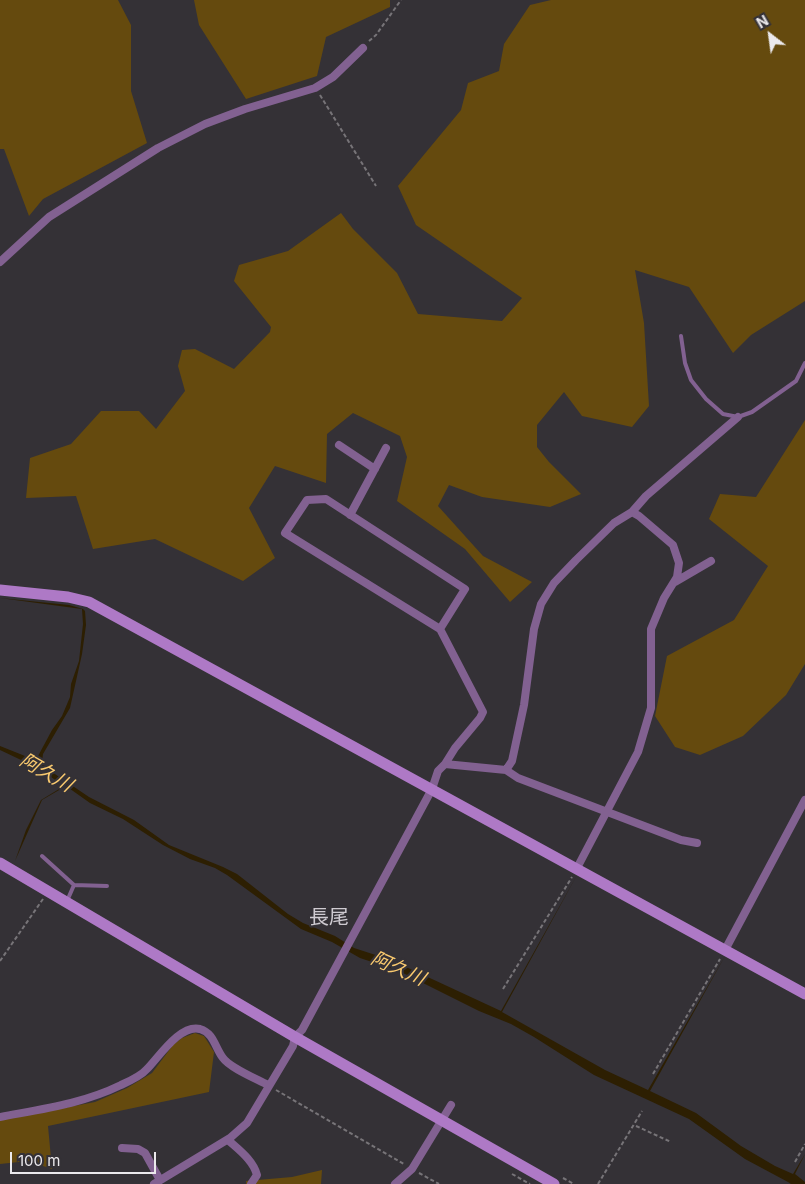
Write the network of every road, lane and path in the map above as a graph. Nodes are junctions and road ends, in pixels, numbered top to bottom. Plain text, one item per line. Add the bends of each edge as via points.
1 (401, 0) edge
2 (363, 48) joint
3 (315, 88) junction
4 (376, 186) dead end
5 (0, 262) edge
6 (680, 336) dead end
7 (805, 363) edge
8 (738, 416) junction
9 (339, 445) dead end
10 (386, 448) dead end
11 (375, 468) junction
12 (632, 512) junction
13 (350, 515) junction
14 (711, 560) dead end
15 (674, 583) junction
16 (0, 590) edge
17 (440, 629) junction
18 (445, 764) junction
19 (506, 770) junction
20 (432, 789) junction
21 (805, 800) edge
22 (607, 811) junction
23 (697, 843) dead end
24 (42, 856) dead end
25 (0, 863) edge
26 (577, 868) junction
27 (74, 885) junction
28 (107, 886) dead end
29 (48, 891) junction
30 (67, 902) junction
31 (725, 950) junction
32 (0, 961) edge
33 (503, 990) dead end
34 (805, 994) edge
35 (295, 1037) junction
36 (653, 1074) dead end
37 (268, 1085) junction
38 (451, 1105) dead end
39 (642, 1111) dead end
40 (0, 1117) edge
41 (442, 1120) junction
42 (636, 1126) dead end
43 (228, 1140) junction
44 (671, 1142) dead end
45 (805, 1144) edge
46 (122, 1148) dead end
47 (795, 1162) dead end
48 (412, 1169) junction
49 (157, 1182) edge
50 (251, 1184) edge
51 (396, 1184) edge
52 (438, 1184) edge
53 (554, 1184) edge
54 (598, 1184) edge

1 - 2 path
2 - 3 street via 333,77
3 - 4 path
3 - 5 street via 205,124 158,148 49,217
6 - 8 lane via 691,380 722,414
7 - 8 lane via 796,381 752,412
8 - 12 street
9 - 11 street
10 - 11 street
11 - 13 street
12 - 15 street via 673,545 679,563
12 - 19 street via 614,523 576,560 554,583 541,604 534,628 524,705 512,761
13 - 17 street via 465,589
13 - 17 street via 326,499 307,500 285,533
14 - 15 street
15 - 22 street via 651,629 651,708 638,752
16 - 20 street via 89,602
17 - 18 street via 483,712
18 - 19 street
18 - 20 street via 438,771
19 - 22 street via 518,778
20 - 26 street
20 - 35 street via 302,1030
21 - 31 street
22 - 23 street via 681,840
22 - 26 street
24 - 27 lane
25 - 29 street
26 - 31 street
26 - 33 path
27 - 28 lane
27 - 30 lane
29 - 30 street
29 - 32 path
30 - 35 street
31 - 34 street
31 - 36 path
35 - 37 street via 293,1046
35 - 41 street
37 - 40 street via 223,1059 207,1033 189,1030 177,1036 145,1072 102,1094
37 - 43 street via 248,1123
37 - 48 path
38 - 41 street
39 - 54 path
41 - 48 street
41 - 53 street
42 - 44 path
43 - 49 street
43 - 50 street via 255,1169 257,1175
45 - 47 path
46 - 49 street via 145,1153
48 - 51 street
48 - 52 path

